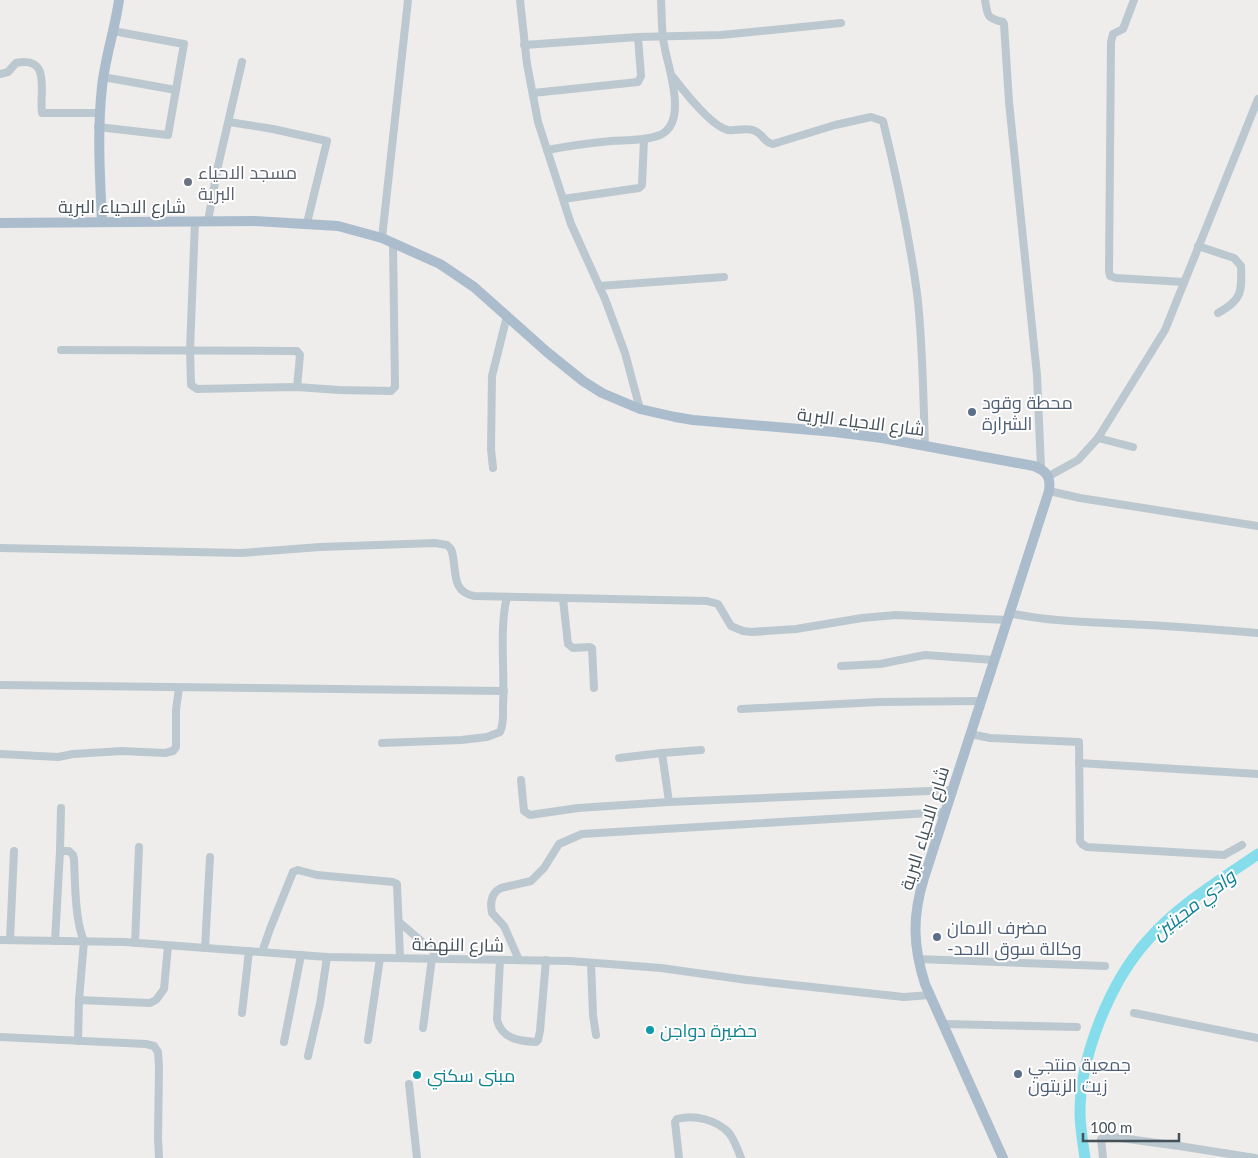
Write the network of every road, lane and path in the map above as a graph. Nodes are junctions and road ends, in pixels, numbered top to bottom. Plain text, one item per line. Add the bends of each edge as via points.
1 (120, 0) edge
2 (408, 0) edge
3 (520, 0) edge
4 (661, 0) edge
5 (985, 0) edge
6 (1134, 0) edge
7 (841, 24) dead end
8 (113, 31) junction
9 (638, 37) junction
10 (664, 37) junction
11 (524, 45) junction
12 (242, 62) dead end
13 (0, 74) edge
14 (103, 77) junction
15 (672, 77) junction
16 (176, 90) junction
17 (533, 94) junction
18 (1258, 99) edge
19 (99, 113) junction
20 (229, 122) junction
21 (98, 127) junction
22 (644, 139) junction
23 (547, 150) junction
24 (563, 199) junction
25 (195, 221) junction
26 (208, 221) junction
27 (102, 222) junction
28 (0, 223) edge
29 (307, 224) junction
30 (382, 238) junction
31 (394, 243) junction
32 (1198, 246) junction
33 (724, 277) dead end
34 (1184, 282) junction
35 (599, 286) junction
36 (1218, 313) dead end
37 (507, 316) junction
38 (61, 350) dead end
39 (190, 350) junction
40 (297, 387) junction
41 (640, 409) junction
42 (1098, 438) junction
43 (925, 445) junction
44 (1133, 447) dead end
45 (492, 468) dead end
46 (1041, 468) junction
47 (1049, 476) junction
48 (1049, 491) junction
49 (1258, 526) edge
50 (0, 548) edge
51 (506, 597) junction
52 (563, 599) junction
53 (1008, 616) junction
54 (1258, 633) edge
55 (994, 660) junction
56 (841, 666) dead end
57 (0, 685) edge
58 (178, 688) junction
59 (594, 688) dead end
60 (504, 691) junction
61 (981, 700) junction
62 (741, 709) dead end
63 (970, 734) junction
64 (382, 744) dead end
65 (701, 750) dead end
66 (0, 754) edge
67 (662, 754) junction
68 (619, 758) dead end
69 (1079, 763) junction
70 (1258, 774) edge
71 (522, 780) dead end
72 (953, 790) junction
73 (669, 802) junction
74 (61, 808) dead end
75 (946, 812) junction
76 (1242, 845) dead end
77 (139, 847) dead end
78 (14, 851) dead end
79 (60, 851) junction
80 (210, 857) dead end
81 (399, 922) junction
82 (0, 940) edge
83 (10, 940) junction
84 (55, 941) junction
85 (84, 941) junction
86 (135, 943) junction
87 (168, 946) junction
88 (205, 948) junction
89 (249, 952) junction
90 (262, 952) junction
91 (300, 956) junction
92 (400, 957) junction
93 (327, 958) junction
94 (380, 958) junction
95 (432, 958) junction
96 (441, 958) junction
97 (918, 959) junction
98 (500, 960) junction
99 (519, 960) junction
100 (546, 960) junction
101 (591, 963) junction
102 (1104, 966) dead end
103 (930, 995) junction
104 (79, 1000) junction
105 (242, 1012) dead end
106 (1134, 1013) dead end
107 (944, 1024) junction
108 (1076, 1027) dead end
109 (423, 1028) dead end
110 (596, 1035) dead end
111 (0, 1037) edge
112 (1258, 1038) edge
113 (78, 1040) junction
114 (368, 1040) dead end
115 (284, 1042) dead end
116 (308, 1056) dead end
117 (410, 1084) dead end
118 (159, 1158) edge
119 (417, 1158) edge
120 (679, 1158) edge
121 (741, 1158) edge
122 (1001, 1158) edge
123 (1103, 1158) edge
124 (1254, 1158) edge

1 - 8 main road
2 - 30 street
3 - 11 street
4 - 10 street
5 - 46 street via 990,17 1004,24 1037,375
6 - 34 street via 1123,29 1113,34 1110,42 1108,271 1116,278
7 - 10 street
8 - 14 main road
8 - 16 street via 184,44
9 - 10 street
9 - 11 street
9 - 17 street via 641,76 638,82
10 - 15 street
11 - 17 street
12 - 20 street
13 - 19 street via 8,72 16,63 29,62 42,74 42,113
14 - 16 street
14 - 19 main road
15 - 22 street via 672,122 662,134
15 - 43 street via 714,122 727,130 752,130 768,143 871,117 882,121 893,163 917,295
16 - 21 street via 168,136
17 - 23 street
18 - 32 street
19 - 21 main road
20 - 26 street
20 - 29 street via 327,141
21 - 27 main road
22 - 23 street
22 - 24 street via 642,185 639,188
23 - 24 street
24 - 35 street
25 - 26 main road, شارع الاحياء البرية
25 - 27 main road, شارع الاحياء البرية
25 - 39 street
26 - 29 main road, شارع الاحياء البرية
27 - 28 main road, شارع الاحياء البرية
29 - 30 main road, شارع الاحياء البرية via 338,226
30 - 31 main road, شارع الاحياء البرية
31 - 37 main road, شارع الاحياء البرية via 440,264 474,287
31 - 40 street via 394,389
32 - 34 street
32 - 36 street via 1234,258 1241,266 1241,290 1232,305
33 - 35 street
34 - 42 street via 1165,330
35 - 41 street via 625,353
37 - 41 main road, شارع الاحياء البرية via 588,384
37 - 45 street via 492,376
38 - 39 street
39 - 40 street via 191,385 197,389
39 - 40 street via 297,351 300,355
41 - 43 main road, شارع الاحياء البرية via 684,419 835,432
42 - 44 street
42 - 47 street via 1078,460
43 - 46 main road, شارع الاحياء البرية
46 - 47 main road
47 - 48 main road, شارع الاحياء البرية
48 - 49 street
48 - 53 main road, شارع الاحياء البرية
50 - 51 street via 242,553 320,546 442,543 451,549 458,584 466,594
51 - 52 street
51 - 60 street
52 - 53 street via 707,601 718,604 731,626 751,632 896,615
52 - 59 street via 568,644 570,647 592,648
53 - 54 street
53 - 55 main road, شارع الاحياء البرية
55 - 56 street via 925,655 880,664
55 - 61 main road, شارع الاحياء البرية
57 - 58 street
58 - 60 street
58 - 66 street via 176,747 173,751 58,756
60 - 64 street via 502,728 496,734 461,740
61 - 62 street
61 - 63 main road, شارع الاحياء البرية
63 - 69 street via 990,738 1076,740 1079,742
63 - 72 main road, شارع الاحياء البرية
65 - 67 street
67 - 68 street
67 - 73 street
69 - 70 street
69 - 76 street via 1080,841 1083,846 1224,855
71 - 73 street via 524,811 530,815
72 - 73 street
72 - 75 main road, شارع الاحياء البرية
74 - 79 street
75 - 97 main road, شارع الاحياء البرية via 917,905 914,928
75 - 99 street via 582,834 559,844 544,868 531,881 496,890 492,898 492,913 504,926
77 - 86 street
78 - 83 street
79 - 84 street
79 - 85 street via 73,855 76,899
80 - 88 street
81 - 90 street via 398,888 393,882 295,870
81 - 92 street
81 - 96 street
82 - 83 street, شارع النهضة
83 - 84 street, شارع النهضة
84 - 85 street, شارع النهضة
85 - 86 street, شارع النهضة
85 - 104 street
86 - 87 street, شارع النهضة
87 - 88 street, شارع النهضة
87 - 104 street via 164,989 156,1000 150,1003
88 - 89 street, شارع النهضة
89 - 90 street, شارع النهضة
89 - 105 street
90 - 91 street, شارع النهضة
91 - 93 street, شارع النهضة
91 - 115 street
92 - 94 street, شارع النهضة
92 - 95 street, شارع النهضة
93 - 94 street, شارع النهضة
93 - 116 street
94 - 114 street
95 - 96 street, شارع النهضة
95 - 109 street
96 - 98 street, شارع النهضة
97 - 102 street
97 - 103 main road, شارع الاحياء البرية
98 - 99 street, شارع النهضة
98 - 100 street via 499,1027 512,1038 536,1042 540,1031
99 - 100 street, شارع النهضة
100 - 101 street, شارع النهضة
101 - 103 street, شارع النهضة via 904,997
101 - 110 street
103 - 107 main road, شارع الاحياء البرية
104 - 113 street
106 - 112 street
107 - 108 street
107 - 122 main road, شارع الاحياء البرية
111 - 113 street
113 - 118 street via 146,1044 156,1048
117 - 119 street
120 - 121 street via 675,1122 681,1118 701,1118 728,1132
123 - 124 street via 1101,1139 1106,1136

